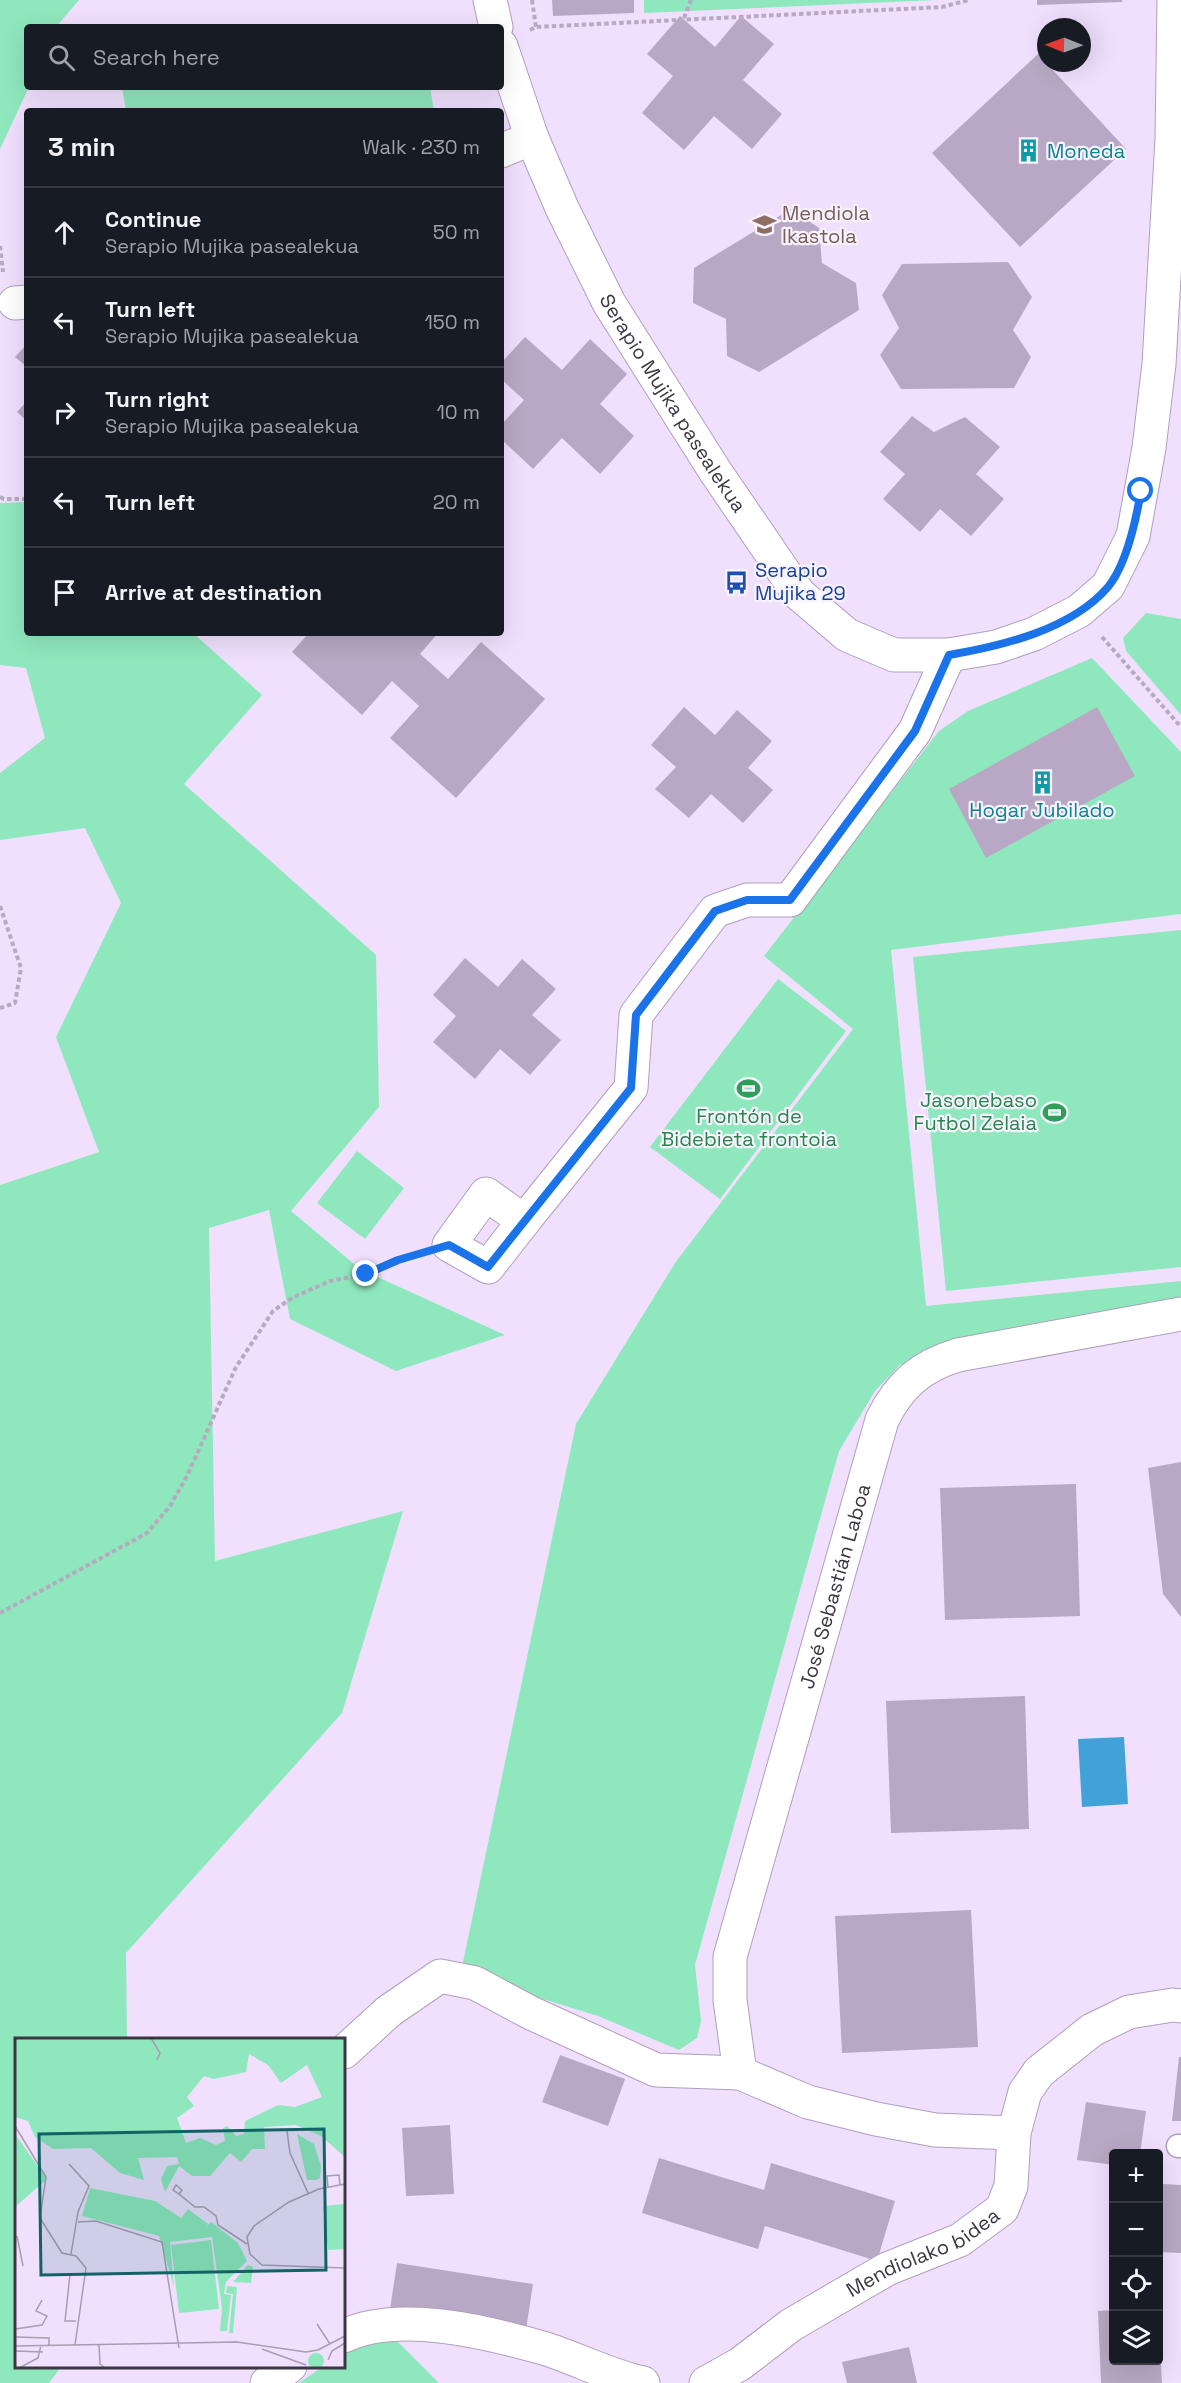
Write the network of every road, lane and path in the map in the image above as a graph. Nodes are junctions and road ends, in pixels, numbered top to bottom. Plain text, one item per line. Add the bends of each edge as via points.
1 (490, 0) edge
2 (531, 0) edge
3 (691, 0) edge
4 (969, 0) edge
5 (1174, 0) edge
6 (684, 18) junction
7 (495, 24) edge
8 (536, 27) junction
9 (504, 45) edge
10 (504, 56) edge
11 (532, 138) junction
12 (504, 150) edge
13 (0, 497) edge
14 (24, 499) edge
15 (1079, 611) junction
16 (949, 655) junction
17 (1181, 727) edge
18 (0, 906) edge
19 (0, 1008) edge
20 (524, 1221) junction
21 (449, 1245) junction
22 (1181, 1314) edge
23 (0, 1613) edge
24 (1181, 2006) edge
25 (345, 2051) edge
26 (741, 2073) junction
27 (1014, 2133) junction
28 (345, 2335) edge
29 (289, 2368) edge
30 (267, 2383) edge
31 (643, 2383) edge
32 (706, 2383) edge

1 - 7 street
2 - 8 path
3 - 6 path
4 - 6 path via 942,7
5 - 15 street, Serapio Mujika pasealekua via 1171,159 1159,364 1149,448 1132,536 1108,586
6 - 8 path
8 - 9 path
10 - 11 street, Serapio Mujika pasealekua
11 - 12 street
11 - 16 street, Serapio Mujika pasealekua via 609,303 715,471 799,594 847,635 894,655
13 - 14 path
15 - 16 street, Serapio Mujika pasealekua via 1024,638
15 - 17 path
16 - 20 street via 915,731 790,900 747,900 715,911 636,1015 631,1088
18 - 19 path via 21,968 15,1003
20 - 21 street via 488,1267
20 - 21 street via 486,1194
21 - 23 path via 366,1274 330,1281 273,1311 236,1367 170,1506 147,1533
22 - 26 street, José Sebastián Laboa via 958,1354 919,1371 891,1402 882,1420 730,1957 730,2000
24 - 27 street, Mendiolako bidea via 1130,2012 1092,2030 1040,2072 1025,2092
25 - 26 street via 389,2011 440,1976 475,1983 656,2070
26 - 27 street via 808,2102 876,2118 935,2130
27 - 32 street, Mendiolako bidea via 1011,2186 1002,2209 960,2240 887,2269 791,2325 740,2364
28 - 31 street via 359,2328 412,2324 470,2331 543,2348
29 - 30 street

